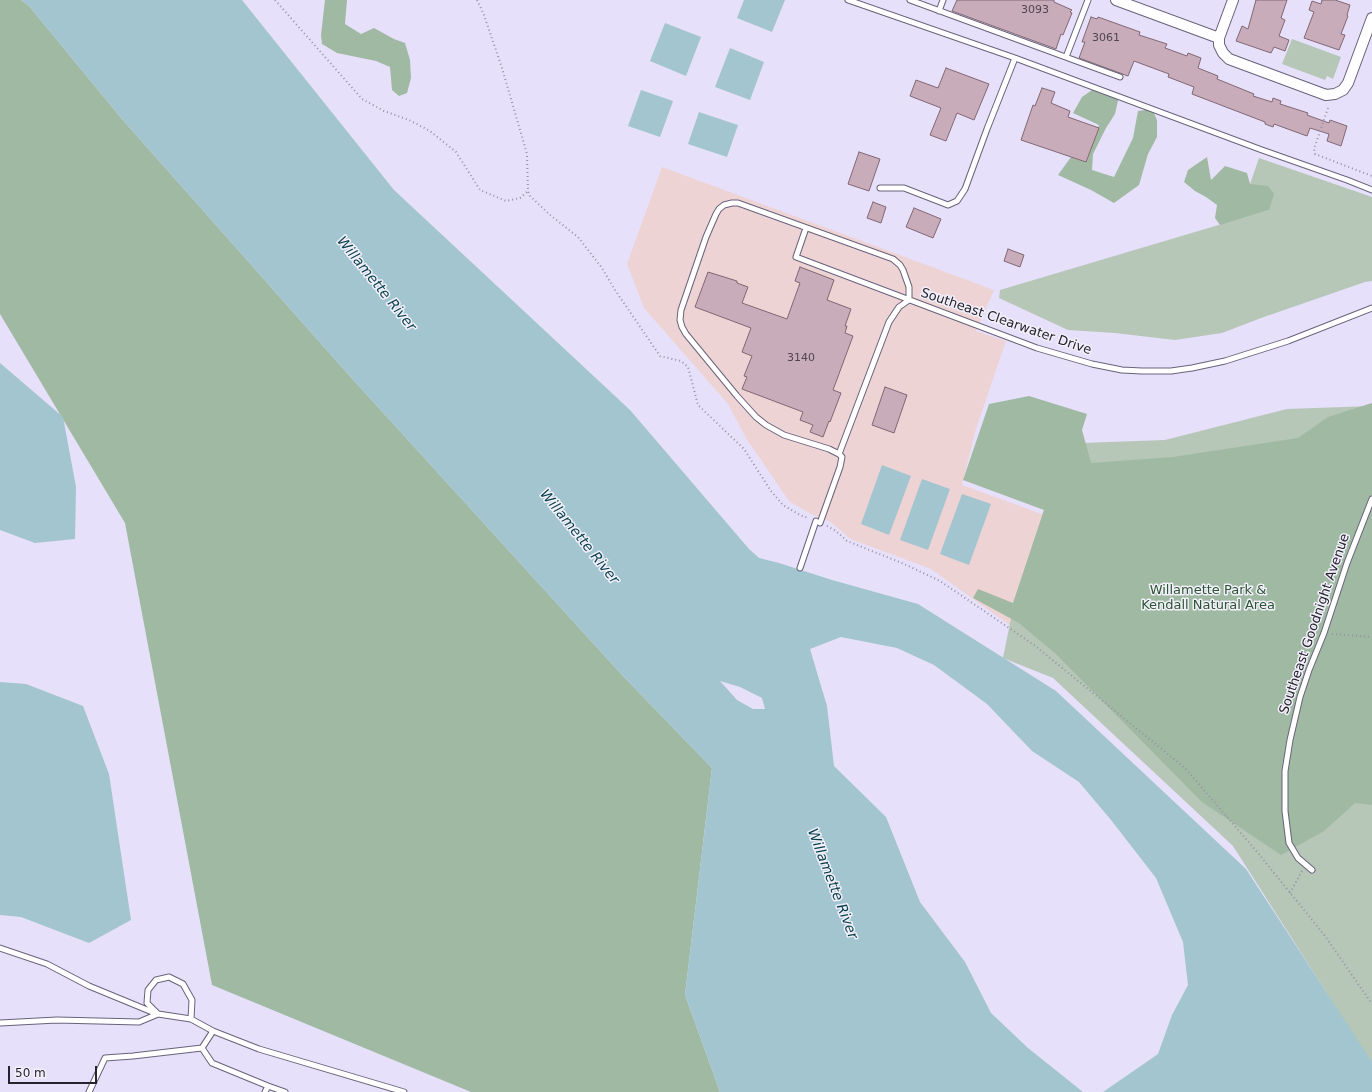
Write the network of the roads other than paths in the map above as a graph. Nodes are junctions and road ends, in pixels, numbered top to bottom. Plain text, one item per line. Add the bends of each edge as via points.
1 (848, 0) edge
2 (910, 0) edge
3 (943, 0) edge
4 (1088, 0) edge
5 (1116, 0) edge
6 (1233, 0) edge
7 (939, 11) junction
8 (1372, 18) edge
9 (1219, 38) junction
10 (1066, 57) junction
11 (1015, 58) junction
12 (1120, 77) dead end
13 (880, 188) dead end
14 (1372, 190) edge
15 (806, 228) junction
16 (909, 300) junction
17 (1372, 308) edge
18 (839, 454) junction
19 (1372, 499) edge
20 (800, 568) dead end
21 (1312, 870) dead end
22 (0, 948) edge
23 (158, 1014) junction
24 (191, 1019) junction
25 (0, 1024) edge
26 (214, 1031) junction
27 (202, 1048) junction
28 (268, 1086) junction
29 (89, 1092) edge
30 (266, 1092) edge
31 (285, 1092) edge
32 (404, 1092) edge

1 - 11 lane
2 - 7 lane
3 - 7 lane
4 - 10 lane
5 - 9 street
6 - 9 street
7 - 10 lane
8 - 9 street via 1348,83 1343,90 1335,94 1326,95 1229,59 1219,45
10 - 12 lane
11 - 13 lane via 965,190 957,201 948,205 904,188
11 - 14 lane
15 - 16 lane via 893,259 903,270 909,287
15 - 16 lane, Southeast Clearwater Drive via 796,257
15 - 18 lane via 738,203 724,205 716,214 706,237 681,310 680,320 686,334 756,417 784,435
16 - 17 lane, Southeast Clearwater Drive via 1055,354 1122,370 1142,371 1178,370 1225,362 1288,341
16 - 18 lane via 899,307 889,322
18 - 20 lane via 842,457 840,467
19 - 21 lane, Southeast Goodnight Avenue via 1346,563 1324,633 1309,670 1290,740 1285,771 1284,811 1289,843 1298,858
22 - 23 lane via 47,964 89,986
23 - 24 lane
23 - 24 lane via 147,1003 148,990 156,980 169,977 183,984 192,1000
23 - 25 lane via 139,1022 58,1020
24 - 26 lane
26 - 27 lane
26 - 32 lane via 259,1049
27 - 28 lane via 212,1062
27 - 29 lane via 105,1058
28 - 30 lane
28 - 31 lane

